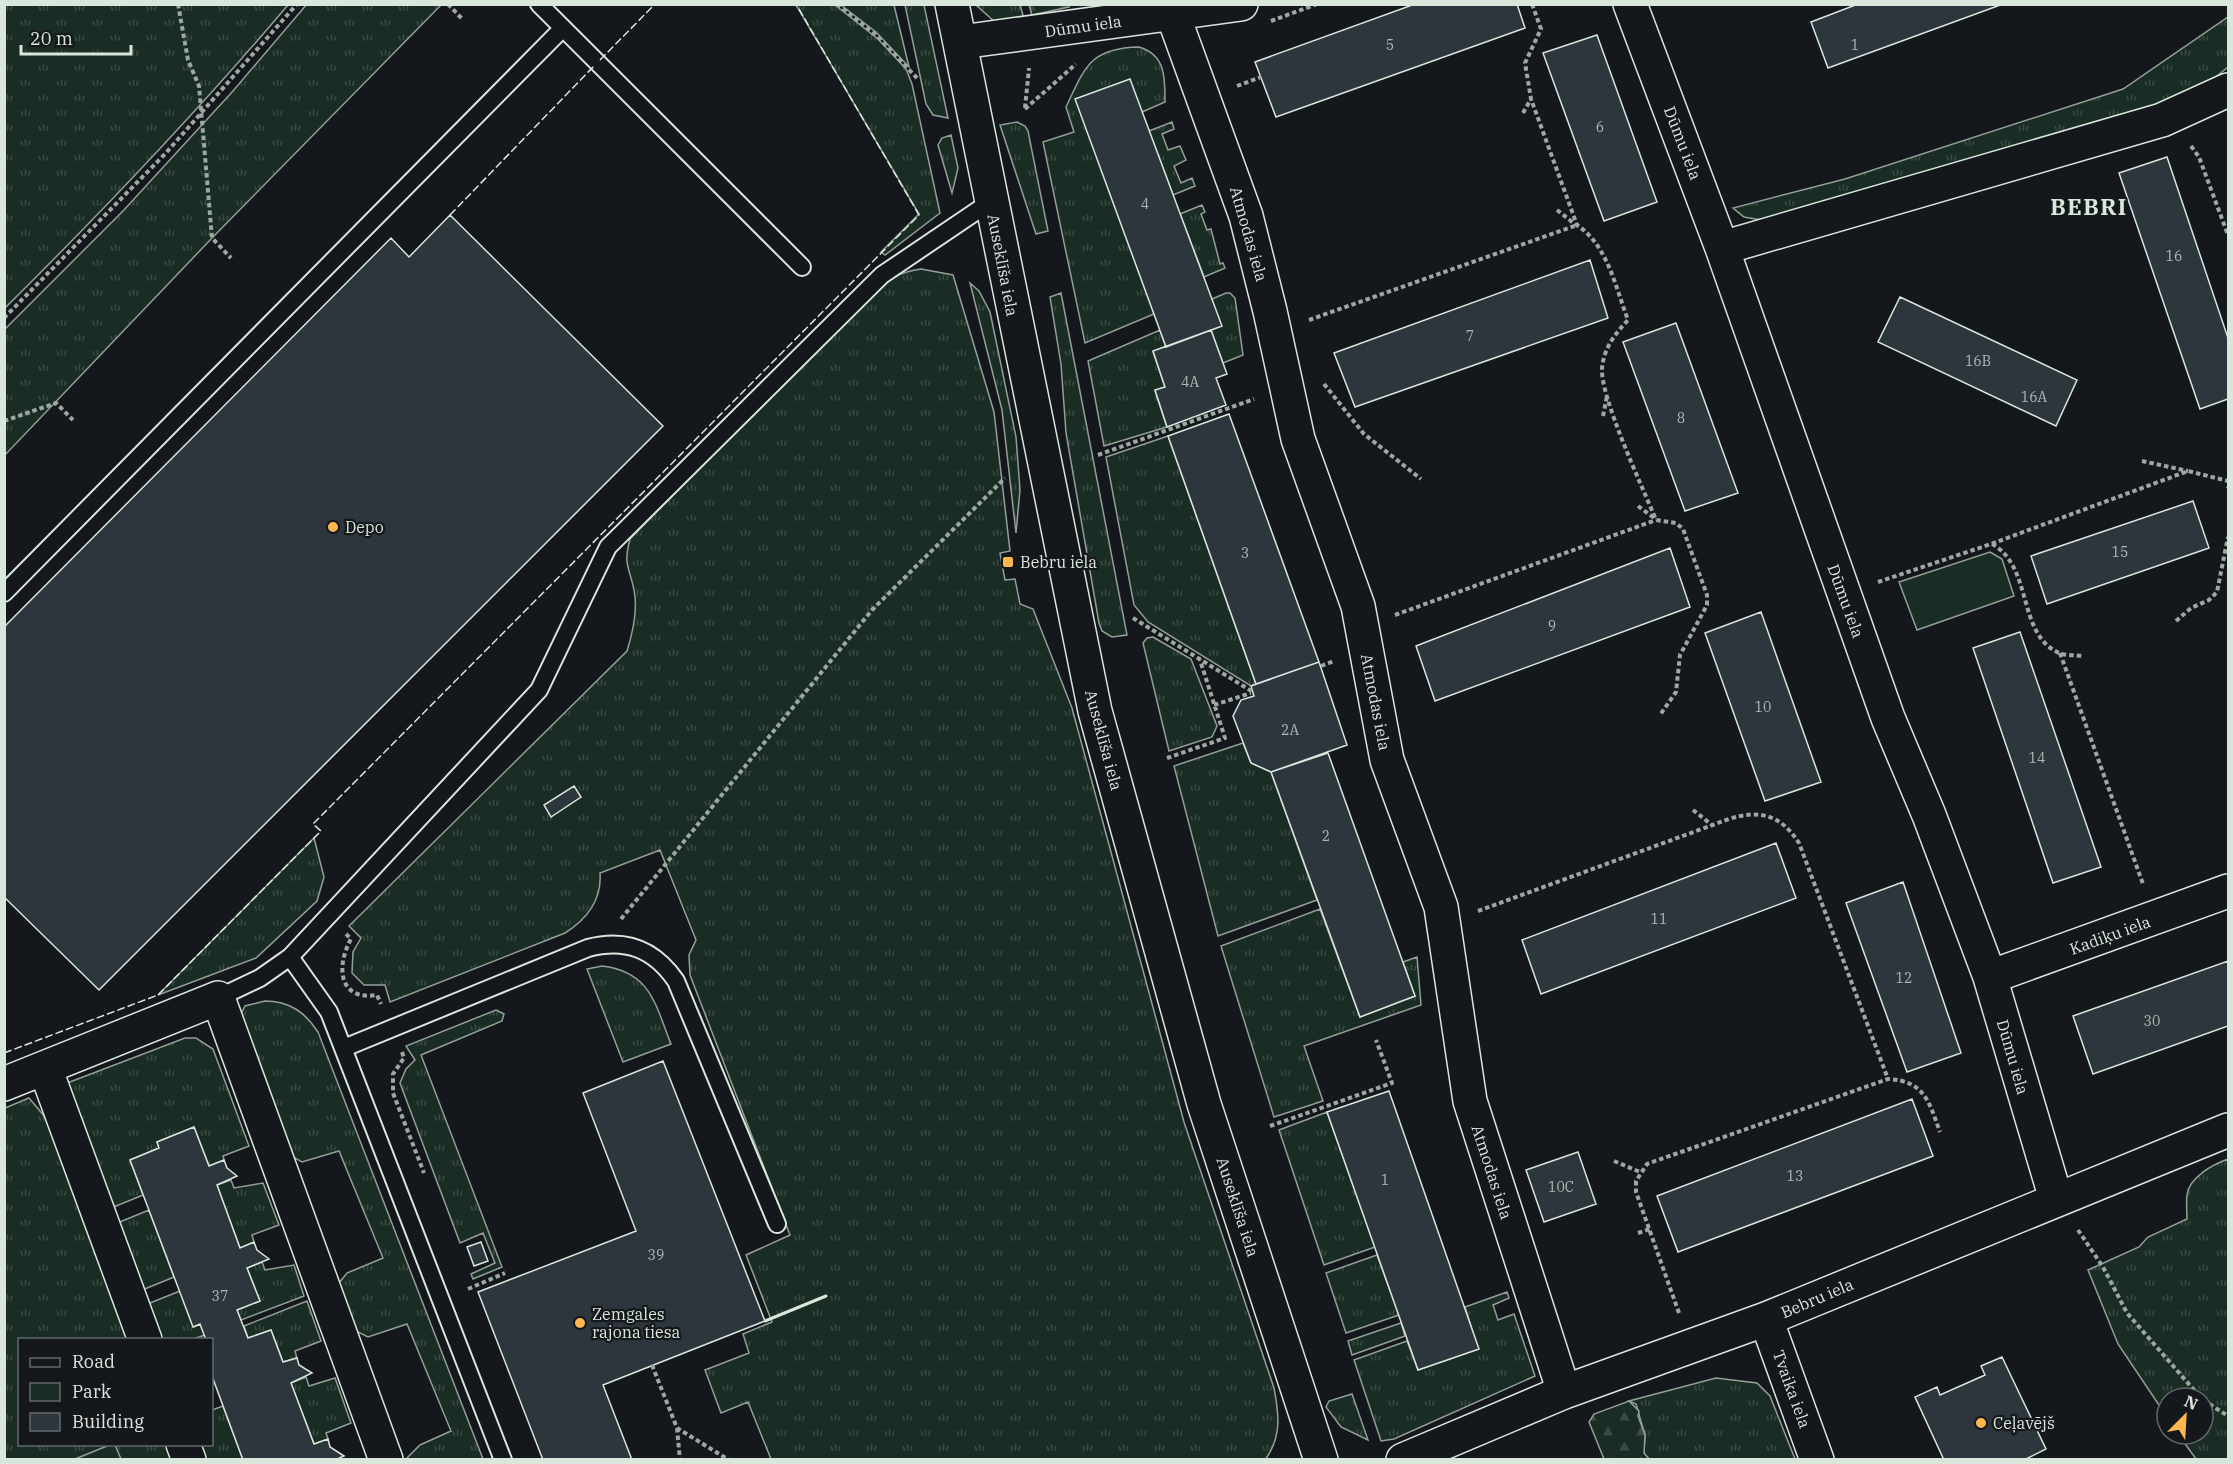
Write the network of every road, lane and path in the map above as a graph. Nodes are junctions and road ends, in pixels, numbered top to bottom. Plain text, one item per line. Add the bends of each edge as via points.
1 (178, 4) edge
2 (297, 4) edge
3 (448, 4) edge
4 (539, 4) edge
5 (837, 4) edge
6 (952, 4) edge
7 (1317, 4) edge
8 (1532, 4) edge
9 (1630, 4) edge
10 (1253, 14) edge
11 (1173, 15) junction
12 (463, 20) dead end
13 (562, 28) junction
14 (961, 42) junction
15 (1081, 60) dead end
16 (1261, 76) dead end
17 (917, 78) dead end
18 (1229, 88) dead end
19 (2229, 90) edge
20 (1531, 99) junction
21 (1025, 109) dead end
22 (1523, 113) dead end
23 (202, 114) junction
24 (990, 202) junction
25 (1557, 210) dead end
26 (1577, 225) junction
27 (1722, 248) junction
28 (231, 258) dead end
29 (802, 267) dead end
30 (4, 318) edge
31 (1303, 325) dead end
32 (1319, 378) dead end
33 (1253, 388) dead end
34 (1607, 396) junction
35 (1254, 399) junction
36 (1256, 409) dead end
37 (1603, 416) dead end
38 (73, 420) dead end
39 (4, 422) edge
40 (1098, 455) dead end
41 (2142, 461) dead end
42 (2188, 471) junction
43 (1005, 478) dead end
44 (1421, 479) dead end
45 (2229, 481) edge
46 (1638, 507) dead end
47 (1656, 520) junction
48 (2229, 537) edge
49 (1991, 544) junction
50 (1837, 576) junction
51 (4, 593) edge
52 (1133, 618) dead end
53 (2176, 621) dead end
54 (1366, 650) junction
55 (2060, 653) junction
56 (2084, 656) dead end
57 (1200, 660) junction
58 (1321, 666) dead end
59 (1214, 705) junction
60 (1660, 715) dead end
61 (1167, 758) dead end
62 (1693, 810) dead end
63 (1712, 825) junction
64 (2144, 889) dead end
65 (2229, 891) edge
66 (1475, 913) dead end
67 (329, 917) junction
68 (600, 945) junction
69 (290, 957) junction
70 (1990, 977) junction
71 (218, 998) junction
72 (392, 1028) junction
73 (1376, 1040) dead end
74 (344, 1048) junction
75 (45, 1068) junction
76 (1888, 1079) junction
77 (4, 1084) edge
78 (1270, 1126) dead end
79 (2229, 1131) edge
80 (1940, 1132) dead end
81 (1614, 1161) dead end
82 (1640, 1172) junction
83 (426, 1180) dead end
84 (2056, 1199) junction
85 (777, 1224) dead end
86 (1650, 1229) junction
87 (1638, 1233) dead end
88 (505, 1273) dead end
89 (464, 1278) dead end
90 (468, 1288) junction
91 (472, 1299) dead end
92 (1766, 1319) junction
93 (144, 1338) edge
94 (1690, 1346) junction
95 (652, 1365) dead end
96 (2191, 1386) edge
97 (1564, 1392) junction
98 (2215, 1407) edge
99 (2229, 1416) edge
100 (677, 1428) junction
101 (386, 1460) edge
102 (503, 1460) edge
103 (680, 1460) edge
104 (729, 1460) edge
105 (1322, 1460) edge
106 (1403, 1460) edge
107 (1817, 1460) edge

1 - 23 path via 188,60 199,86
2 - 23 path
3 - 12 path
4 - 13 lane
5 - 17 path via 877,36
6 - 14 street, Auseklīša iela
7 - 10 path
8 - 20 path via 1541,29 1524,63
9 - 27 street, Dūmu iela
10 - 11 street, Dūmu iela
11 - 14 street, Dūmu iela
11 - 54 street, Atmodas iela via 1246,216 1291,414 1358,606
13 - 29 lane
13 - 51 lane
14 - 24 street, Auseklīša iela
15 - 21 path
16 - 18 path
19 - 27 street via 2162,120
20 - 22 path
20 - 26 path
23 - 28 path via 212,238
23 - 30 path
24 - 67 lane via 882,275 608,547 539,690
24 - 105 street, Auseklīša iela via 1095,711 1204,1104
25 - 26 path
26 - 31 path
26 - 34 path via 1589,233 1602,251 1628,320 1604,356 1602,370
27 - 50 street, Dūmu iela
32 - 44 path via 1364,434
33 - 35 path
34 - 37 path
34 - 47 path
35 - 36 path
35 - 40 path
38 - 39 path via 56,403
41 - 42 path
42 - 45 path
42 - 49 path
43 - 68 path via 872,610
46 - 47 path
47 - 54 path via 1401,612 1387,624 1385,642
47 - 60 path via 1676,523 1683,529 1707,595 1707,605 1684,644 1676,692
48 - 53 path via 2217,592
49 - 50 path via 1871,585
49 - 55 path via 2007,554 2014,565 2035,627
50 - 70 street, Dūmu iela
52 - 57 path
54 - 58 path
54 - 97 street, Atmodas iela via 1387,760 1441,907 1470,1101
55 - 56 path
55 - 64 path
57 - 59 path
57 - 59 path via 1252,692
59 - 61 path via 1225,738
62 - 63 path
63 - 66 path
63 - 76 path via 1754,813 1780,821 1791,831 1805,858
65 - 70 street, Kadiķu iela
67 - 69 lane
67 - 72 path via 351,939 341,970 348,988 377,995
68 - 72 lane
68 - 85 lane via 624,944 649,952 676,981
69 - 71 lane via 260,978
69 - 74 lane via 321,996
70 - 84 street, Dūmu iela
71 - 75 street
71 - 101 street
72 - 74 lane
72 - 83 path via 404,1058 393,1074 393,1093
73 - 78 path via 1392,1083
74 - 102 lane
75 - 77 street
75 - 93 street
76 - 80 path via 1909,1082 1918,1088 1928,1100
76 - 82 path via 1647,1164
79 - 84 street, Bebru iela
81 - 82 path
82 - 86 path via 1636,1192
84 - 92 street, Bebru iela
84 - 96 path via 2103,1267 2127,1313
86 - 87 path
86 - 94 path
88 - 90 path
89 - 90 path
90 - 91 path
92 - 94 street, Bebru iela
92 - 107 street, Tvaika iela
94 - 97 street, Bebru iela
95 - 100 path
97 - 106 street, Bebru iela
98 - 99 path
100 - 103 path
100 - 104 path

